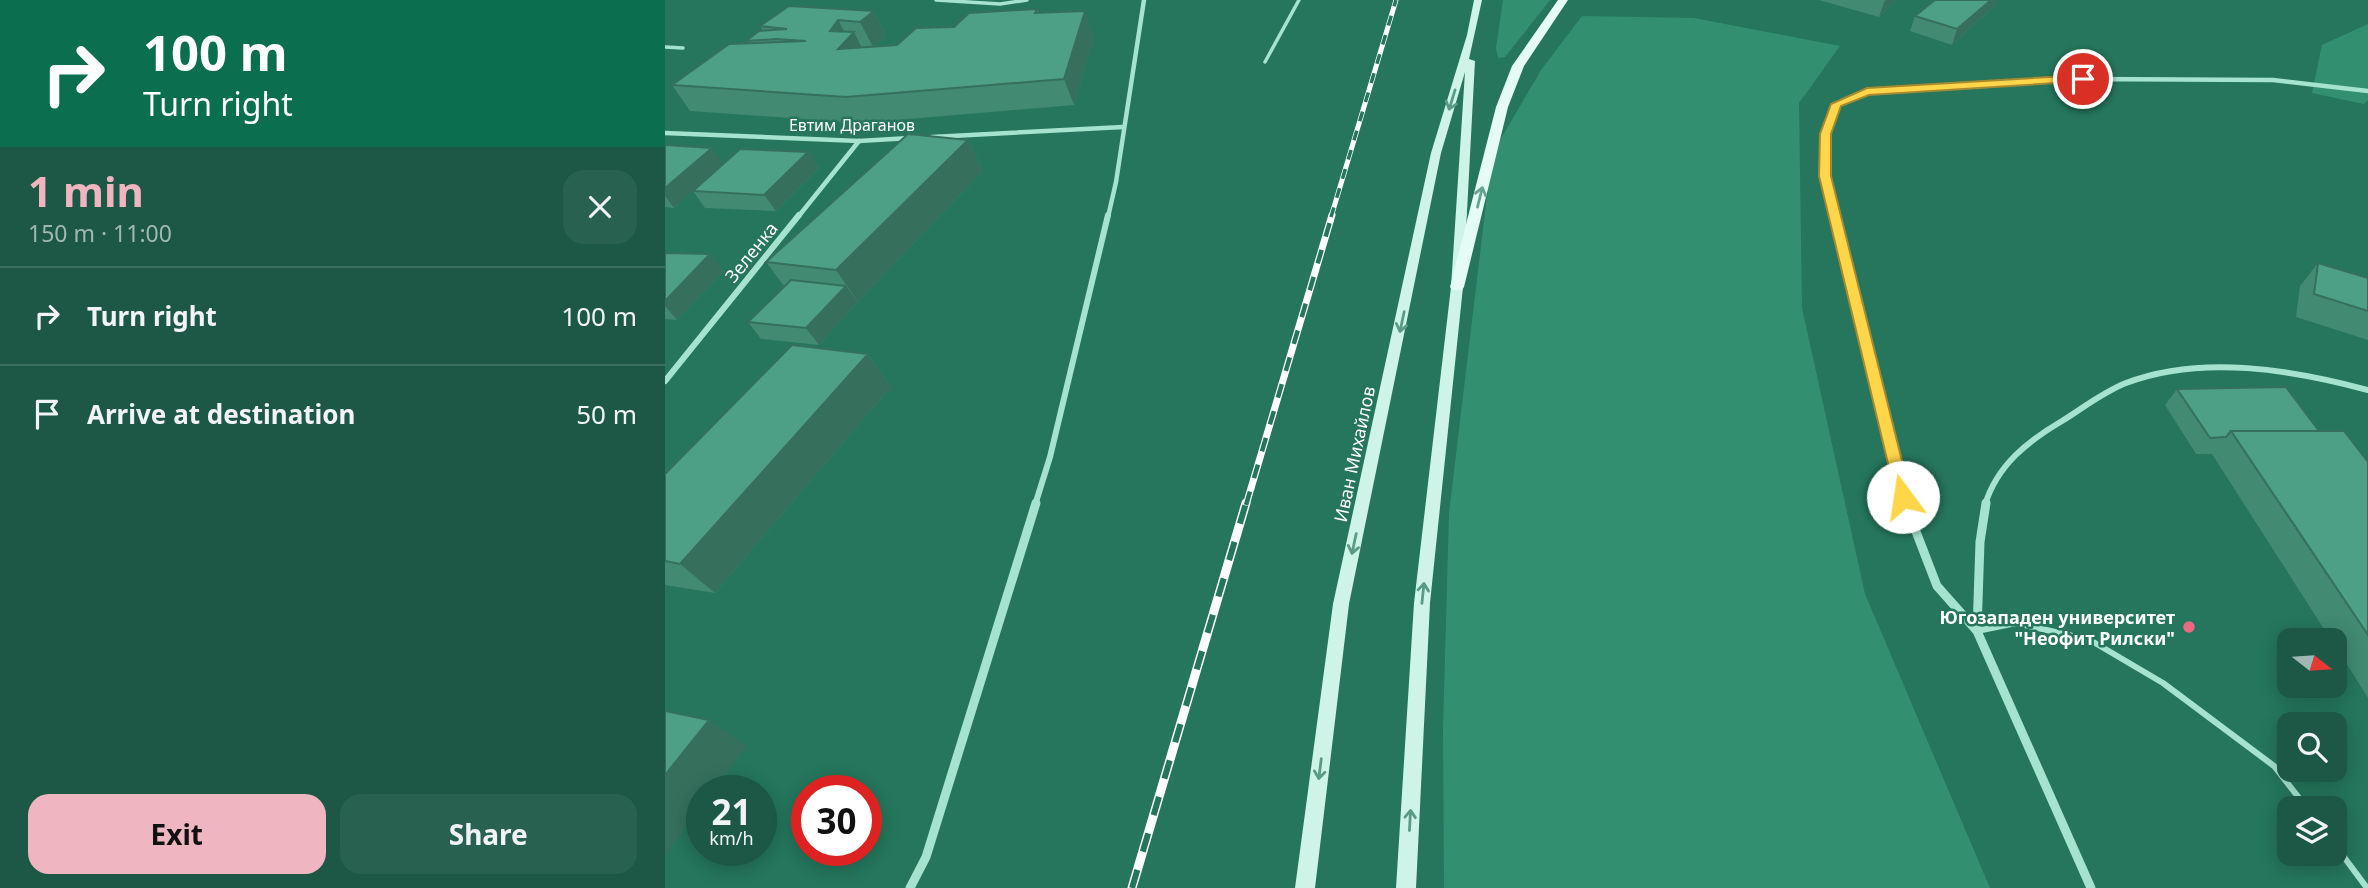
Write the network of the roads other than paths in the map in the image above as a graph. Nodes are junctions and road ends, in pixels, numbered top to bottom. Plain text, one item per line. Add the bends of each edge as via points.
1 (936, 0) edge
2 (1027, 0) edge
3 (1144, 0) edge
4 (1299, 0) edge
5 (1478, 0) edge
6 (1563, 0) edge
7 (1471, 35) junction
8 (665, 47) edge
9 (683, 48) dead end
10 (1265, 62) dead end
11 (2368, 91) edge
12 (1123, 128) junction
13 (665, 133) edge
14 (928, 137) edge
15 (915, 138) edge
16 (859, 141) junction
17 (1457, 287) junction
18 (665, 381) edge
19 (2368, 390) edge
20 (1977, 631) junction
21 (2298, 796) edge
22 (2347, 861) edge
23 (910, 888) edge
24 (1305, 888) edge
25 (1406, 888) edge
26 (2091, 888) edge
27 (2367, 888) edge

1 - 2 lane via 1000,4
3 - 12 street
4 - 10 lane
5 - 7 main road, Иван Михайлов
17 -> 6 main road via 1502,107 1518,66
7 - 17 main road, Иван Михайлов
7 -> 24 main road, Иван Михайлов via 1436,153 1341,604
8 - 9 lane
11 - 20 street via 2273,80 2083,79 1867,92 1836,104 1826,134 1825,176 1903,497 1937,586
12 - 14 street, Евтим Драганов
12 - 23 street via 1107,223 1050,457 926,857
13 - 16 street, Евтим Драганов
15 - 16 street, Евтим Драганов
16 - 18 street, Зеленка
25 -> 17 main road, Иван Михайлов via 1422,603
19 - 20 street via 2282,373 2171,372 2129,382 2036,436 2004,464 1985,503
20 - 21 lane via 2016,623 2090,640 2163,683 2274,765
20 - 26 street
22 - 27 lane

